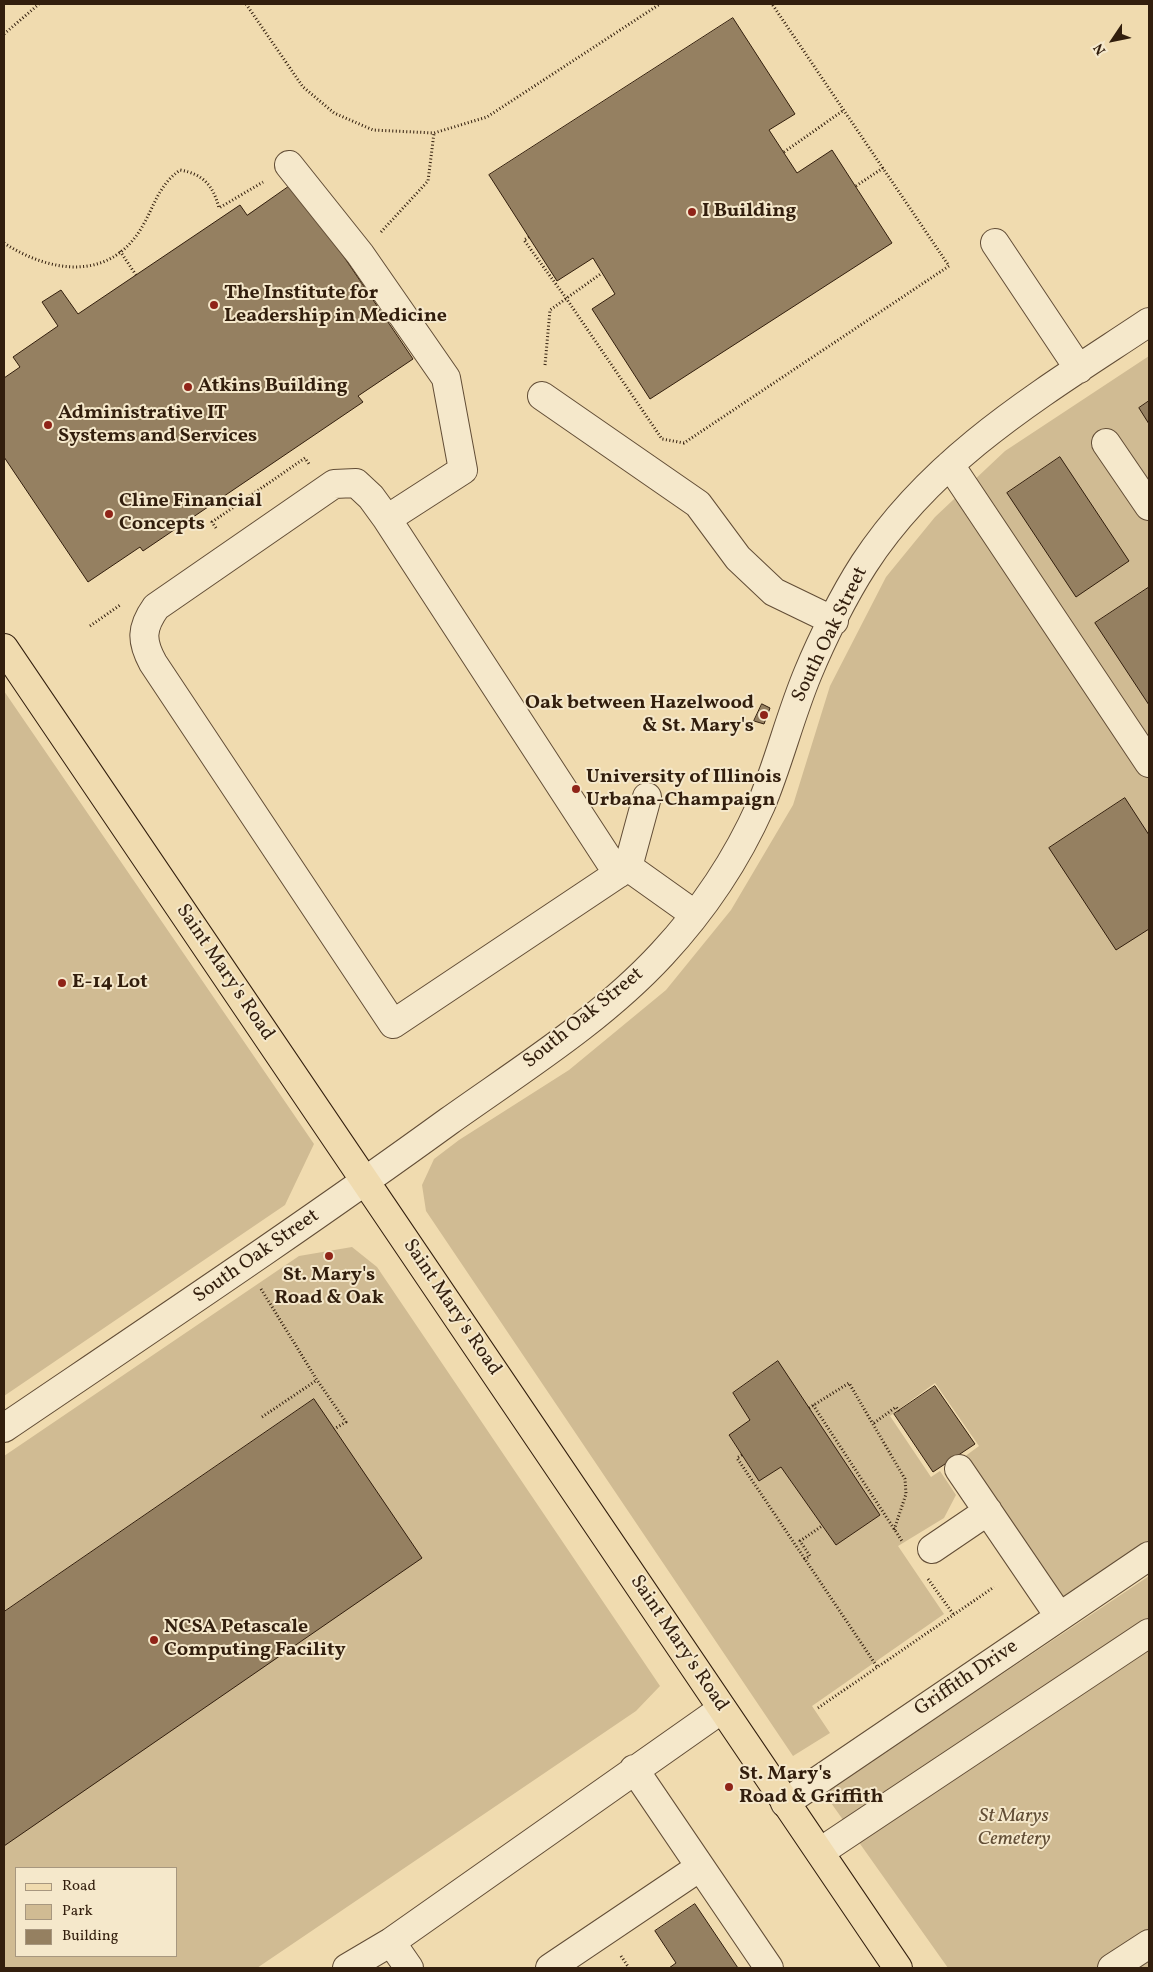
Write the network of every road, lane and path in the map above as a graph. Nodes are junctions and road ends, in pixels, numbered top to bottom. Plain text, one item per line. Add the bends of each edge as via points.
1 (39, 4) edge
2 (246, 4) edge
3 (660, 4) edge
4 (772, 4) edge
5 (4, 34) edge
6 (844, 110) junction
7 (434, 133) junction
8 (784, 152) dead end
9 (289, 165) joint
10 (883, 168) junction
11 (856, 186) dead end
12 (529, 237) dead end
13 (4, 243) edge
14 (995, 243) dead end
15 (120, 251) junction
16 (360, 254) junction
17 (602, 272) dead end
18 (136, 275) dead end
19 (566, 298) junction
20 (1149, 322) edge
21 (1079, 369) junction
22 (542, 396) joint
23 (1106, 443) dead end
24 (950, 465) junction
25 (1149, 506) edge
26 (387, 519) junction
27 (834, 621) junction
28 (4, 648) edge
29 (1149, 763) edge
30 (647, 797) dead end
31 (623, 871) junction
32 (694, 914) junction
33 (366, 1182) junction
34 (245, 1266) junction
35 (317, 1380) junction
36 (813, 1405) junction
37 (809, 1408) dead end
38 (899, 1411) dead end
39 (262, 1417) dead end
40 (874, 1423) junction
41 (4, 1428) edge
42 (334, 1430) dead end
43 (742, 1455) dead end
44 (959, 1469) dead end
45 (988, 1511) junction
46 (822, 1526) dead end
47 (894, 1530) junction
48 (905, 1546) dead end
49 (932, 1549) dead end
50 (1149, 1556) edge
51 (804, 1560) junction
52 (926, 1576) dead end
53 (994, 1587) dead end
54 (954, 1615) junction
55 (1059, 1616) junction
56 (1149, 1633) edge
57 (878, 1668) junction
58 (818, 1708) dead end
59 (722, 1709) junction
60 (634, 1769) junction
61 (785, 1802) junction
62 (820, 1852) junction
63 (700, 1867) junction
64 (391, 1942) junction
65 (1149, 1944) edge
66 (347, 1968) edge
67 (409, 1968) edge
68 (550, 1968) edge
69 (768, 1968) edge
70 (898, 1968) edge
71 (1112, 1968) edge

1 - 5 path
2 - 7 path via 303,87 334,113 373,130
3 - 7 path via 487,117
4 - 6 path
6 - 8 path
6 - 10 path
7 - 16 path via 428,182
9 - 15 path via 219,208 216,194 198,173 180,170 167,179 134,240
9 - 16 street
10 - 11 path
10 - 19 path via 948,266 684,443 662,439
12 - 19 path via 524,240
13 - 15 path via 56,267 85,266 109,260
14 - 21 street
15 - 18 path
16 - 26 street via 446,378 463,470
17 - 19 path
19 - 22 path via 550,310
20 - 21 street, South Oak Street
21 - 24 street, South Oak Street via 998,423
22 - 27 street via 703,495 738,558 774,592
23 - 25 street
24 - 27 street, South Oak Street via 899,517 863,566
24 - 29 street
26 - 31 street
26 - 31 street via 356,483 334,484 156,608 145,622 145,647 393,1024
27 - 32 street, South Oak Street via 808,672 761,804 742,842
28 - 33 main road, Saint Mary's Road
30 - 31 street
31 - 32 street
32 - 33 street, South Oak Street via 663,953 624,992
33 - 34 street, South Oak Street
33 - 59 main road, Saint Mary's Road
34 - 35 path
34 - 41 street, South Oak Street
35 - 39 path
35 - 42 path via 346,1422
36 - 37 path
36 - 40 path via 849,1383
36 - 47 path
38 - 40 path via 896,1407
40 - 47 path via 905,1479 906,1494
43 - 51 path via 737,1458
44 - 45 street
45 - 49 street
45 - 55 street
46 - 51 path via 800,1541 810,1556
47 - 48 path
50 - 55 street, Griffith Drive
51 - 57 path
52 - 54 path
53 - 54 path
54 - 57 path
55 - 61 street, Griffith Drive
56 - 62 street
57 - 58 path
59 - 60 street
59 - 61 main road, Saint Mary's Road
60 - 63 street
60 - 64 street
61 - 62 main road, Saint Mary's Road
62 - 70 main road, Saint Mary's Road
63 - 68 street via 668,1900
63 - 69 street
64 - 66 street
64 - 67 street
65 - 71 street

